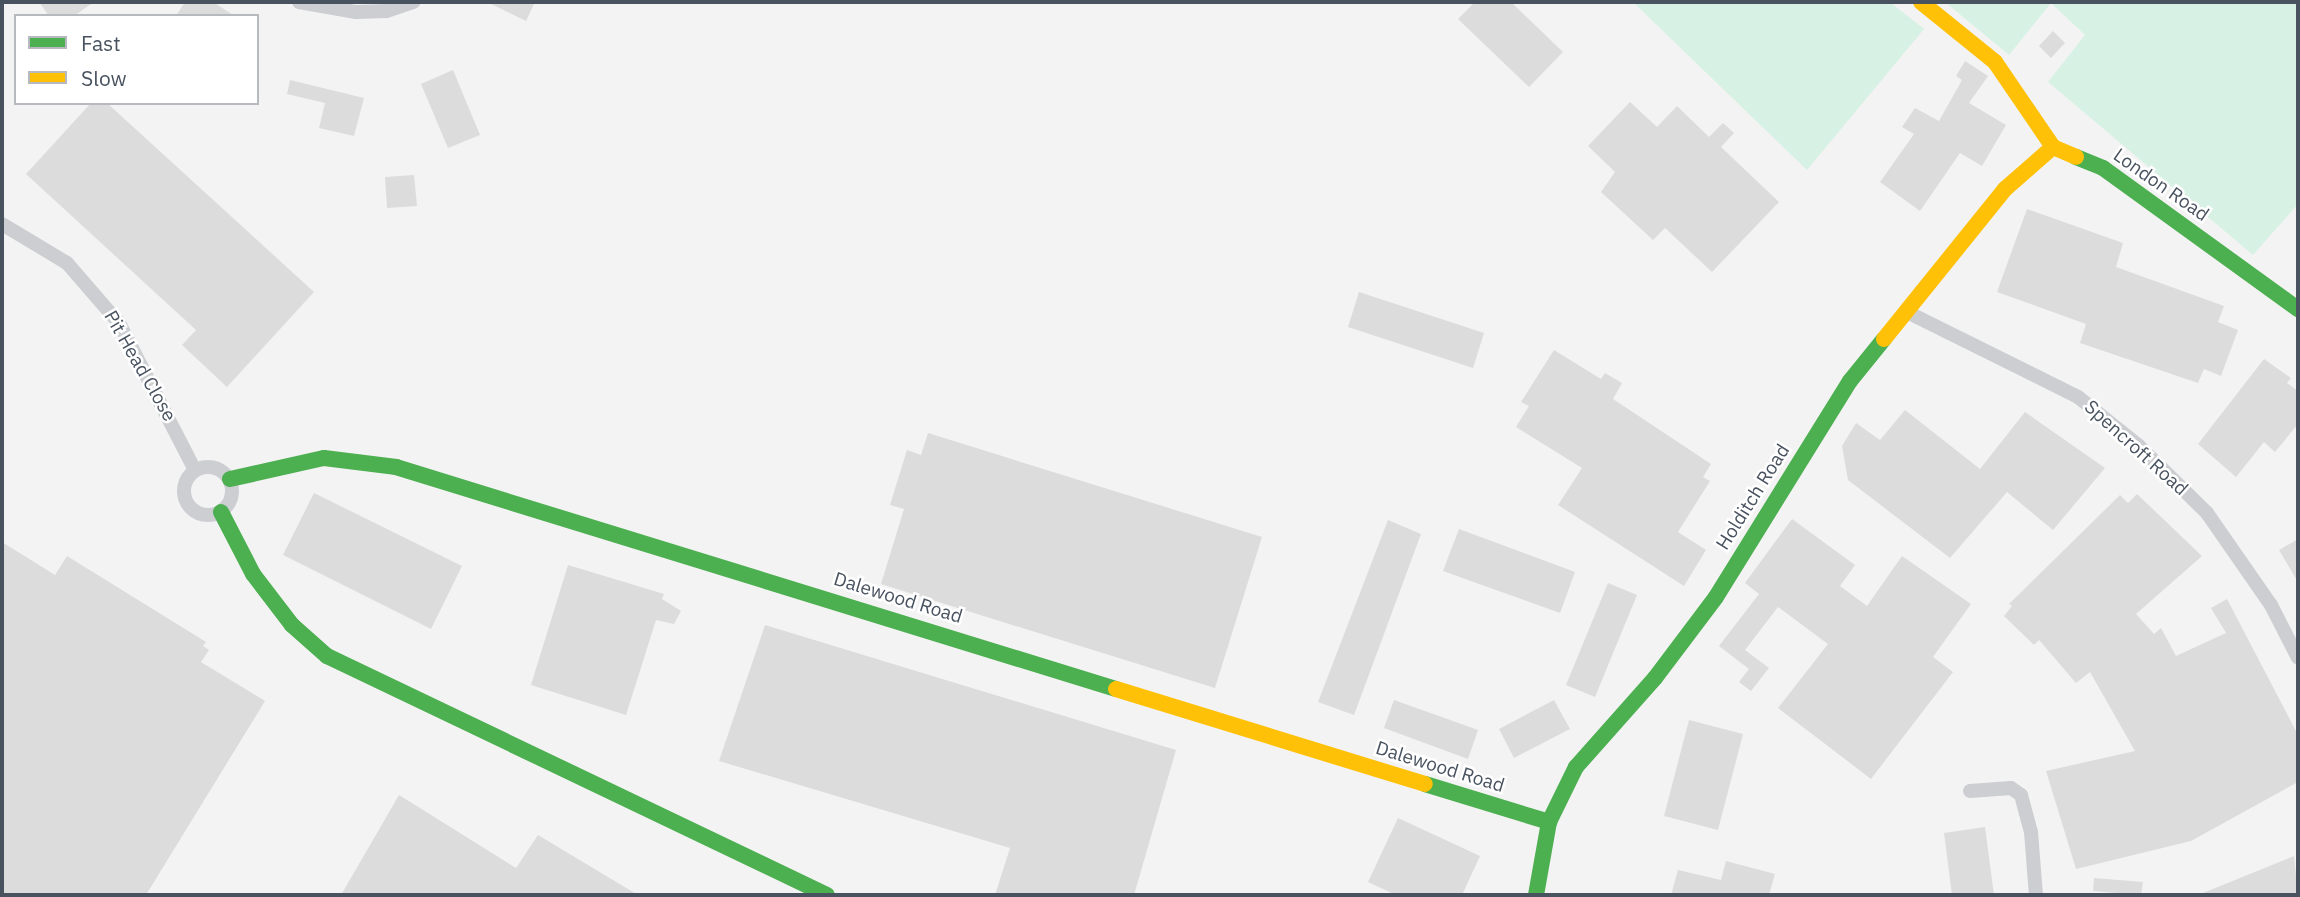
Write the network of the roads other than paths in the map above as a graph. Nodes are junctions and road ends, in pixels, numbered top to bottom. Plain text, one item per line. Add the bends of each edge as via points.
1 (299, 2) edge
2 (413, 2) edge
3 (1921, 2) edge
4 (2053, 147) junction
5 (2, 224) edge
6 (2298, 309) edge
7 (1908, 312) junction
8 (195, 471) junction
9 (230, 479) junction
10 (221, 512) junction
11 (2298, 658) edge
12 (1970, 791) dead end
13 (1549, 822) junction
14 (827, 895) edge
15 (1536, 895) edge
16 (2036, 895) edge

1 - 2 street via 356,12 387,11
3 - 4 street via 1995,62
4 - 6 street, London Road via 2102,168
4 - 7 street, Holditch Road via 2005,189
5 - 8 street, Pit Head Close via 66,263 119,323
7 - 11 street, Spencroft Road via 2078,397 2137,445 2207,513 2272,605
7 - 13 street, Holditch Road via 1850,381 1716,597 1655,678 1576,767
8 - 9 street, Dalewood Road via 211,466
8 - 10 street via 186,482 189,506 204,515
9 - 10 street via 231,501
9 - 13 street, Dalewood Road via 324,458 396,467
10 - 14 street via 253,574 292,625 327,656
12 - 16 street via 2011,788 2021,795 2031,832
13 - 15 street, Holditch Road

